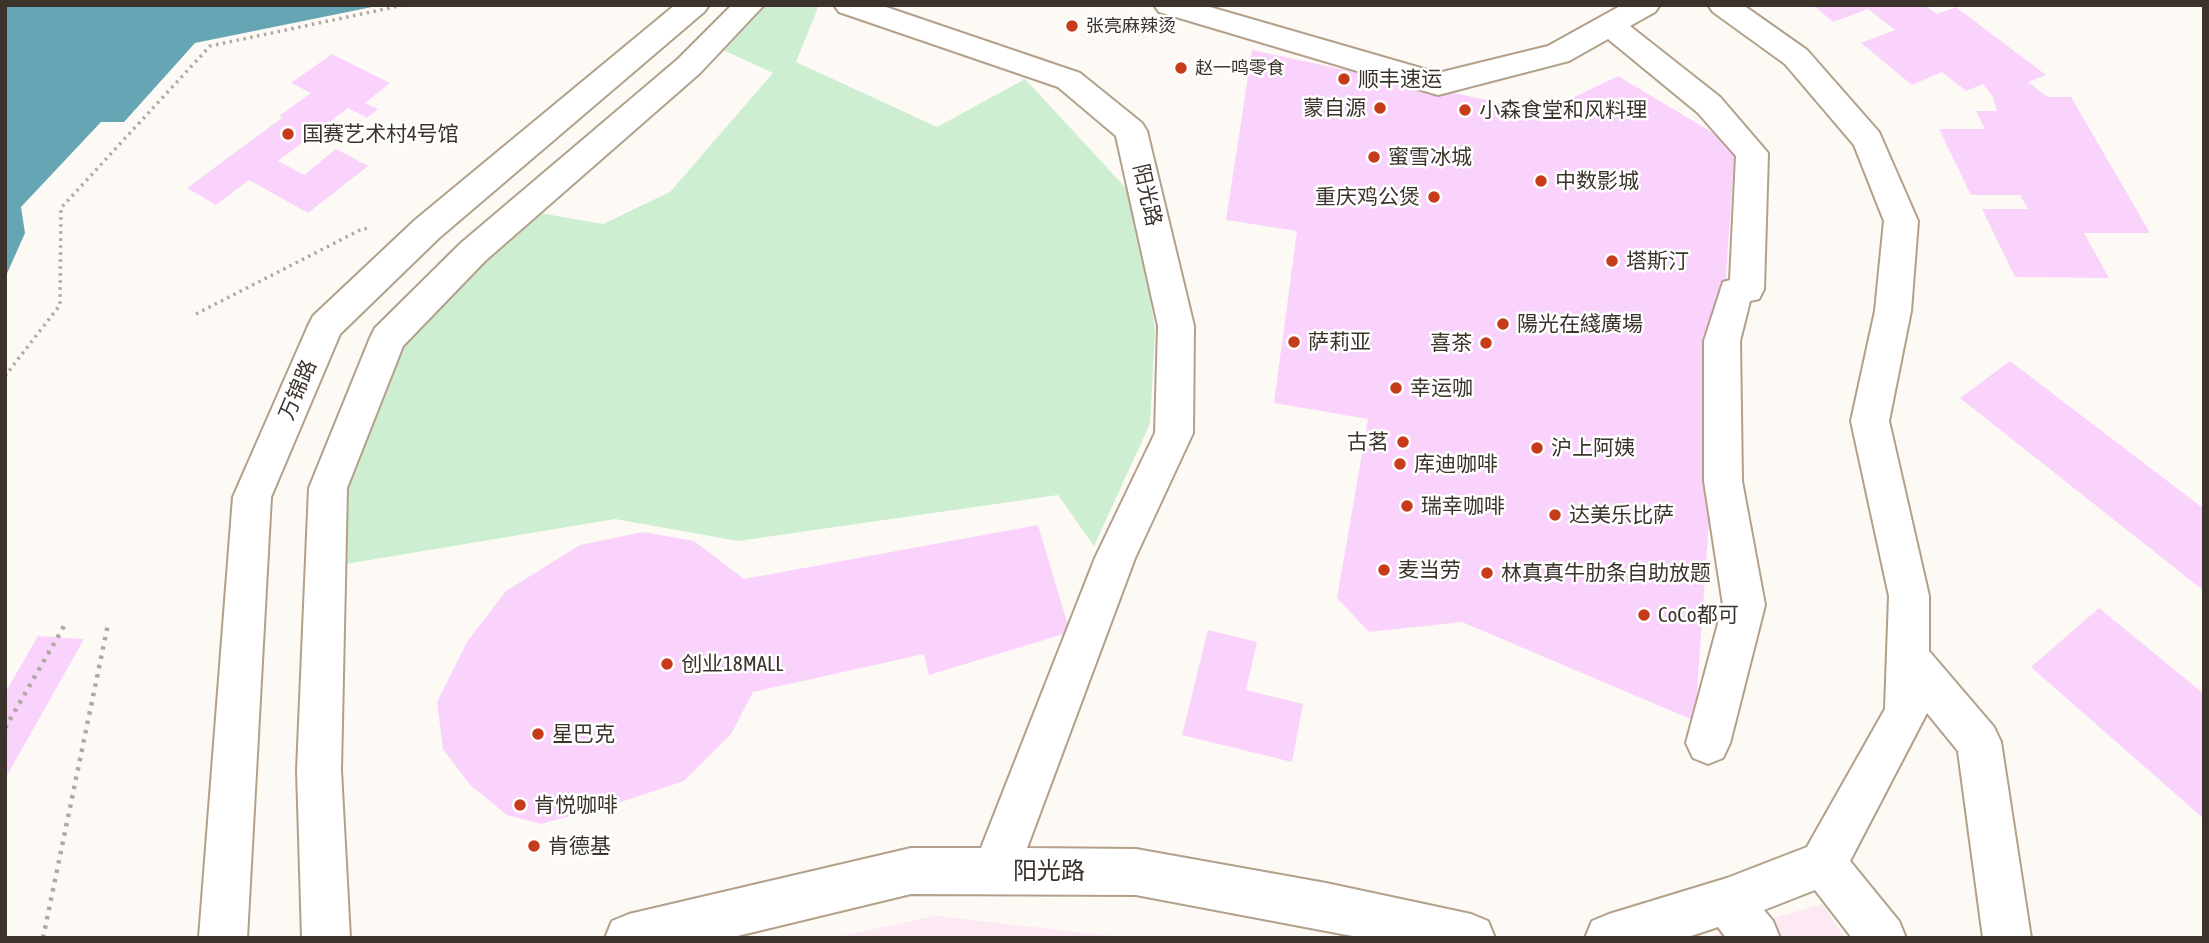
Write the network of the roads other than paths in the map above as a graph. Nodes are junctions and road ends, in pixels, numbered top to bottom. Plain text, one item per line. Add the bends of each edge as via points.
1 (694, 5) edge
2 (749, 5) edge
3 (849, 5) edge
4 (1169, 5) edge
5 (1645, 5) edge
6 (1723, 5) edge
7 (1609, 25) junction
8 (1908, 658) junction
9 (1708, 743) dead end
10 (1823, 864) junction
11 (995, 871) junction
12 (1727, 901) junction
13 (223, 938) edge
14 (327, 938) edge
15 (629, 938) edge
16 (1471, 938) edge
17 (1609, 938) edge
18 (1756, 938) edge
19 (1882, 938) edge
20 (2007, 938) edge

1 - 13 street, 万锦路 via 427,229 326,326 252,498
2 - 14 street via 689,66 473,252 388,338 328,488 318,771
3 - 11 street, 阳光路 via 1069,80 1131,131 1176,326 1174,433 1115,558
4 - 7 street via 1438,84 1558,54
5 - 7 street
6 - 8 street via 1796,57 1868,140 1900,221 1894,311 1870,421 1909,596
7 - 9 street via 1709,105 1752,153 1747,289 1735,292 1722,341 1723,481 1744,605
8 - 10 street via 1906,712
8 - 20 street via 1979,742
10 - 12 street
10 - 19 street
11 - 15 street, 阳光路 via 911,871
11 - 16 street, 阳光路 via 1136,872
12 - 17 street
12 - 18 street

